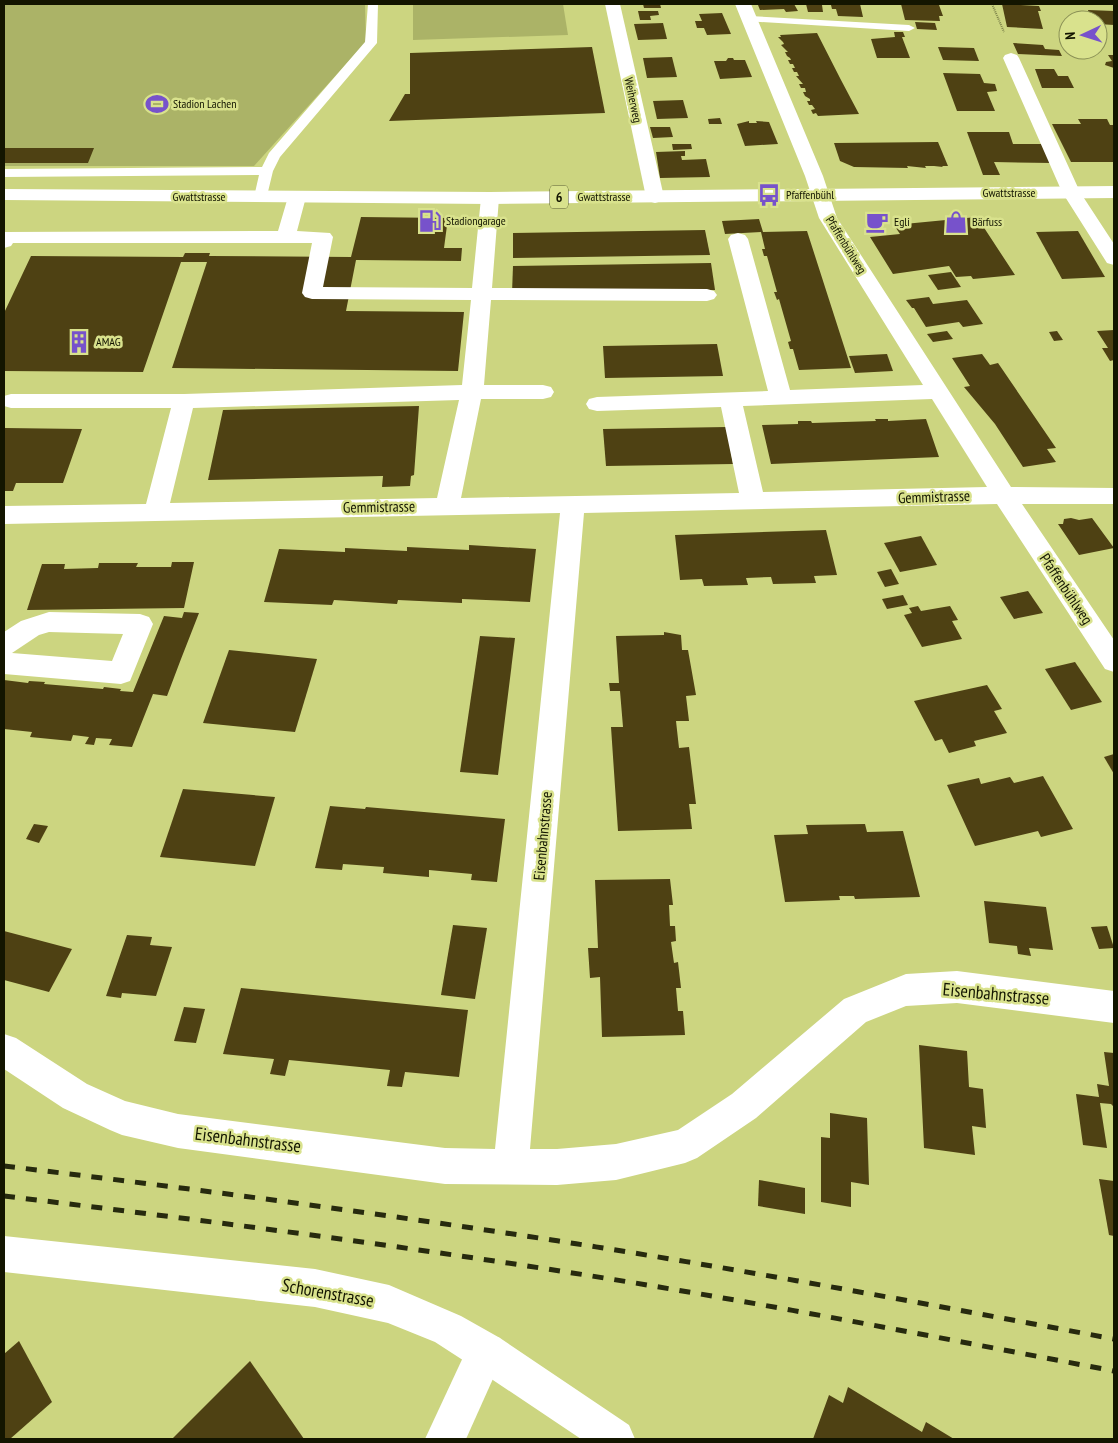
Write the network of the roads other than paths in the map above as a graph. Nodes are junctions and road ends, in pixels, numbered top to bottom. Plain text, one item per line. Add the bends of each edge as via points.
1 (373, 4) edge
2 (612, 4) edge
3 (746, 11) edge
4 (909, 28) dead end
5 (1011, 58) dead end
6 (266, 171) junction
7 (4, 173) edge
8 (1071, 192) junction
9 (1114, 192) edge
10 (4, 195) edge
11 (820, 195) junction
12 (261, 197) junction
13 (296, 197) junction
14 (655, 197) junction
15 (490, 198) junction
16 (286, 237) junction
17 (738, 239) dead end
18 (4, 242) edge
19 (1114, 259) edge
20 (483, 286) junction
21 (707, 295) dead end
22 (471, 392) junction
23 (543, 392) dead end
24 (937, 392) junction
25 (781, 397) junction
26 (6, 398) edge
27 (730, 399) junction
28 (184, 401) junction
29 (597, 404) dead end
30 (1004, 495) junction
31 (1114, 496) edge
32 (754, 502) junction
33 (573, 505) junction
34 (447, 506) junction
35 (156, 512) junction
36 (4, 515) edge
37 (4, 645) edge
38 (1114, 661) edge
39 (4, 663) edge
40 (1114, 1007) edge
41 (4, 1050) edge
42 (511, 1167) junction
43 (4, 1254) edge
44 (486, 1352) junction
45 (445, 1439) edge
46 (616, 1439) edge

1 - 6 lane via 371,43 274,156
2 - 14 street, Weiherweg
3 - 4 lane
3 - 11 street, Pfaffenbühlweg
5 - 8 street
6 - 7 lane
6 - 12 lane
8 - 9 street, Gwattstrasse / 6
8 - 11 street, Gwattstrasse / 6
8 - 19 street
10 - 12 street, Gwattstrasse / 6
11 - 14 street, Gwattstrasse / 6
11 - 24 street, Pfaffenbühlweg via 828,218
12 - 13 street, Gwattstrasse / 6
13 - 15 street, Gwattstrasse / 6
13 - 16 street
14 - 15 street, Gwattstrasse / 6
15 - 20 street
16 - 18 street via 6,237
16 - 20 street via 324,237 314,285
17 - 25 street
20 - 21 street
20 - 22 street
22 - 23 street
22 - 28 street
22 - 34 street
24 - 25 street
24 - 30 street, Pfaffenbühlweg
25 - 27 street
26 - 28 street
27 - 29 street
27 - 32 street
28 - 35 street
30 - 31 street, Gemmistrasse
30 - 32 street, Gemmistrasse
30 - 38 street, Pfaffenbühlweg
32 - 33 street, Gemmistrasse
33 - 34 street, Gemmistrasse
33 - 42 street, Eisenbahnstrasse
34 - 35 street, Gemmistrasse
35 - 36 street, Gemmistrasse
37 - 39 street via 30,628 49,622 140,624 120,673
40 - 42 street, Eisenbahnstrasse via 957,987 906,990 855,1010 744,1106 685,1146 616,1162
41 - 42 street, Eisenbahnstrasse via 75,1096 122,1118 178,1131 445,1166
43 - 44 street, Schorenstrasse via 315,1288 413,1313
44 - 45 street
44 - 46 street, Schorenstrasse

